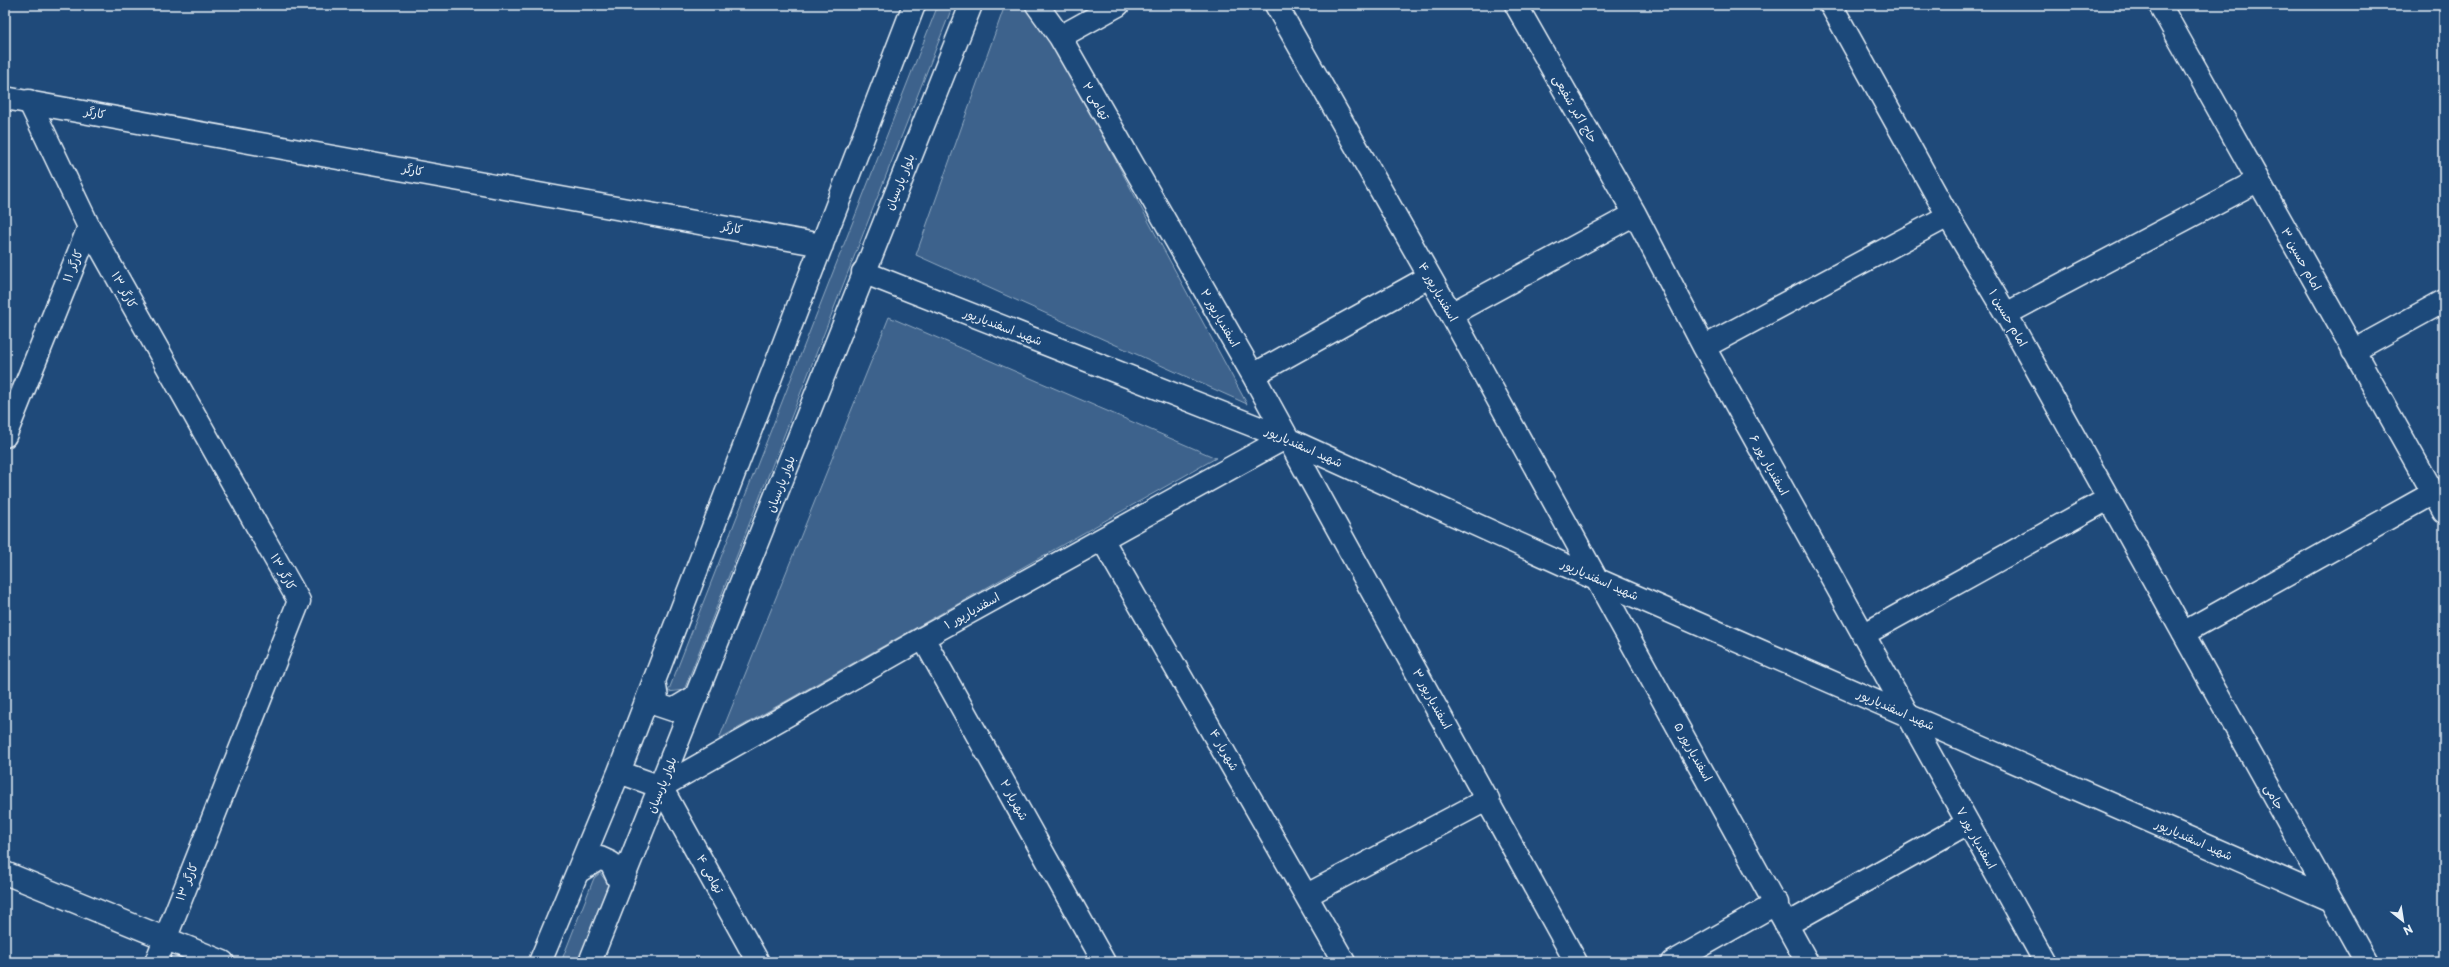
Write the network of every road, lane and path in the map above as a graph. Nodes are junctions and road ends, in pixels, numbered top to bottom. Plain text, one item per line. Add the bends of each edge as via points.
1 (914, 5) edge
2 (971, 5) edge
3 (1037, 5) edge
4 (1118, 5) edge
5 (1276, 5) edge
6 (1516, 5) edge
7 (1831, 5) edge
8 (2160, 5) edge
9 (1060, 37) junction
10 (5, 98) edge
11 (29, 101) junction
12 (2257, 181) junction
13 (1152, 200) joint
14 (1635, 214) junction
15 (1948, 216) junction
16 (89, 227) junction
17 (822, 245) junction
18 (863, 272) junction
19 (1429, 277) junction
20 (2444, 301) edge
21 (1450, 314) junction
22 (2006, 314) junction
23 (1704, 347) junction
24 (2353, 351) junction
25 (1252, 375) junction
26 (5, 436) edge
27 (1285, 438) junction
28 (2433, 493) junction
29 (2108, 499) junction
30 (2444, 512) edge
31 (1102, 539) junction
32 (1598, 580) junction
33 (2183, 633) junction
34 (1863, 635) junction
35 (923, 638) junction
36 (654, 680) junction
37 (698, 695) junction
38 (1907, 715) junction
39 (619, 772) junction
40 (661, 787) junction
41 (1488, 799) junction
42 (1968, 823) junction
43 (578, 872) junction
44 (5, 873) edge
45 (621, 885) junction
46 (1308, 896) junction
47 (2331, 900) junction
48 (1777, 903) junction
49 (1786, 925) junction
50 (165, 938) junction
51 (156, 962) edge
52 (223, 962) edge
53 (540, 962) edge
54 (590, 962) edge
55 (758, 962) edge
56 (1104, 962) edge
57 (1344, 962) edge
58 (1576, 962) edge
59 (1673, 962) edge
60 (1807, 962) edge
61 (2045, 962) edge
62 (2366, 962) edge

1 - 17 street
2 - 18 street, بلوار پارسیان
3 - 9 street, تهامی ۲
4 - 9 street
5 - 19 street, اسفندیارپور ۴
6 - 14 street, حاج اکبر شفیعی
7 - 15 street, امام حسین ۱
8 - 12 street, امام حسین ۳
9 - 13 street, تهامی ۲
10 - 11 street, کارگر
11 - 16 street
11 - 17 street, کارگر
12 - 22 street
12 - 24 street, امام حسین ۳
13 - 25 street, اسفندیارپور ۲
14 - 21 street
14 - 23 street, اسفندیار پور ۶
15 - 22 street, امام حسین ۱
15 - 23 street
16 - 26 street, کارگر ۱۱
16 - 50 street, کارگر ۱۳ via 299,601
17 - 36 street
18 - 27 street, شهید اسفندیارپور
18 - 37 street, بلوار پارسیان
19 - 21 street, اسفندیارپور ۴
19 - 25 street
20 - 24 street
21 - 32 street, اسفندیارپور ۴
22 - 29 street, امام حسین ۱
23 - 34 street, اسفندیار پور ۶
24 - 28 street, امام حسین ۳
25 - 27 street, اسفندیارپور ۲
27 - 31 street, اسفندیارپور ۱
27 - 32 street, شهید اسفندیارپور
27 - 41 street, اسفندیارپور ۳
28 - 30 street, امام حسین ۳
28 - 33 street
29 - 33 street, امام حسین ۱
29 - 34 street
31 - 35 street, اسفندیارپور ۱
31 - 46 street, شهریار ۴
32 - 38 street, شهید اسفندیارپور
32 - 48 street, اسفندیارپور ۵
33 - 47 street, جامی
34 - 38 street, اسفندیار پور ۶
35 - 40 street, اسفندیارپور ۱
35 - 56 street, شهریار ۲
36 - 37 street via 658,705 673,710
36 - 39 street
37 - 40 street, بلوار پارسیان
38 - 42 street, اسفندیار پور ۷
38 - 47 street, شهید اسفندیارپور
39 - 40 street
39 - 43 street
40 - 45 street, بلوار پارسیان
40 - 55 street, تهامی ۴
41 - 46 street
41 - 58 street, اسفندیارپور ۳
42 - 49 street
42 - 61 street, اسفندیار پور ۷
43 - 45 street via 600,858 611,863
43 - 53 street
44 - 50 street
45 - 54 street, بلوار پارسیان
46 - 57 street, شهریار ۴
47 - 62 street, جامی
48 - 49 street, اسفندیارپور ۵
48 - 59 street
49 - 60 street, اسفندیارپور ۵
50 - 51 street
50 - 52 street

